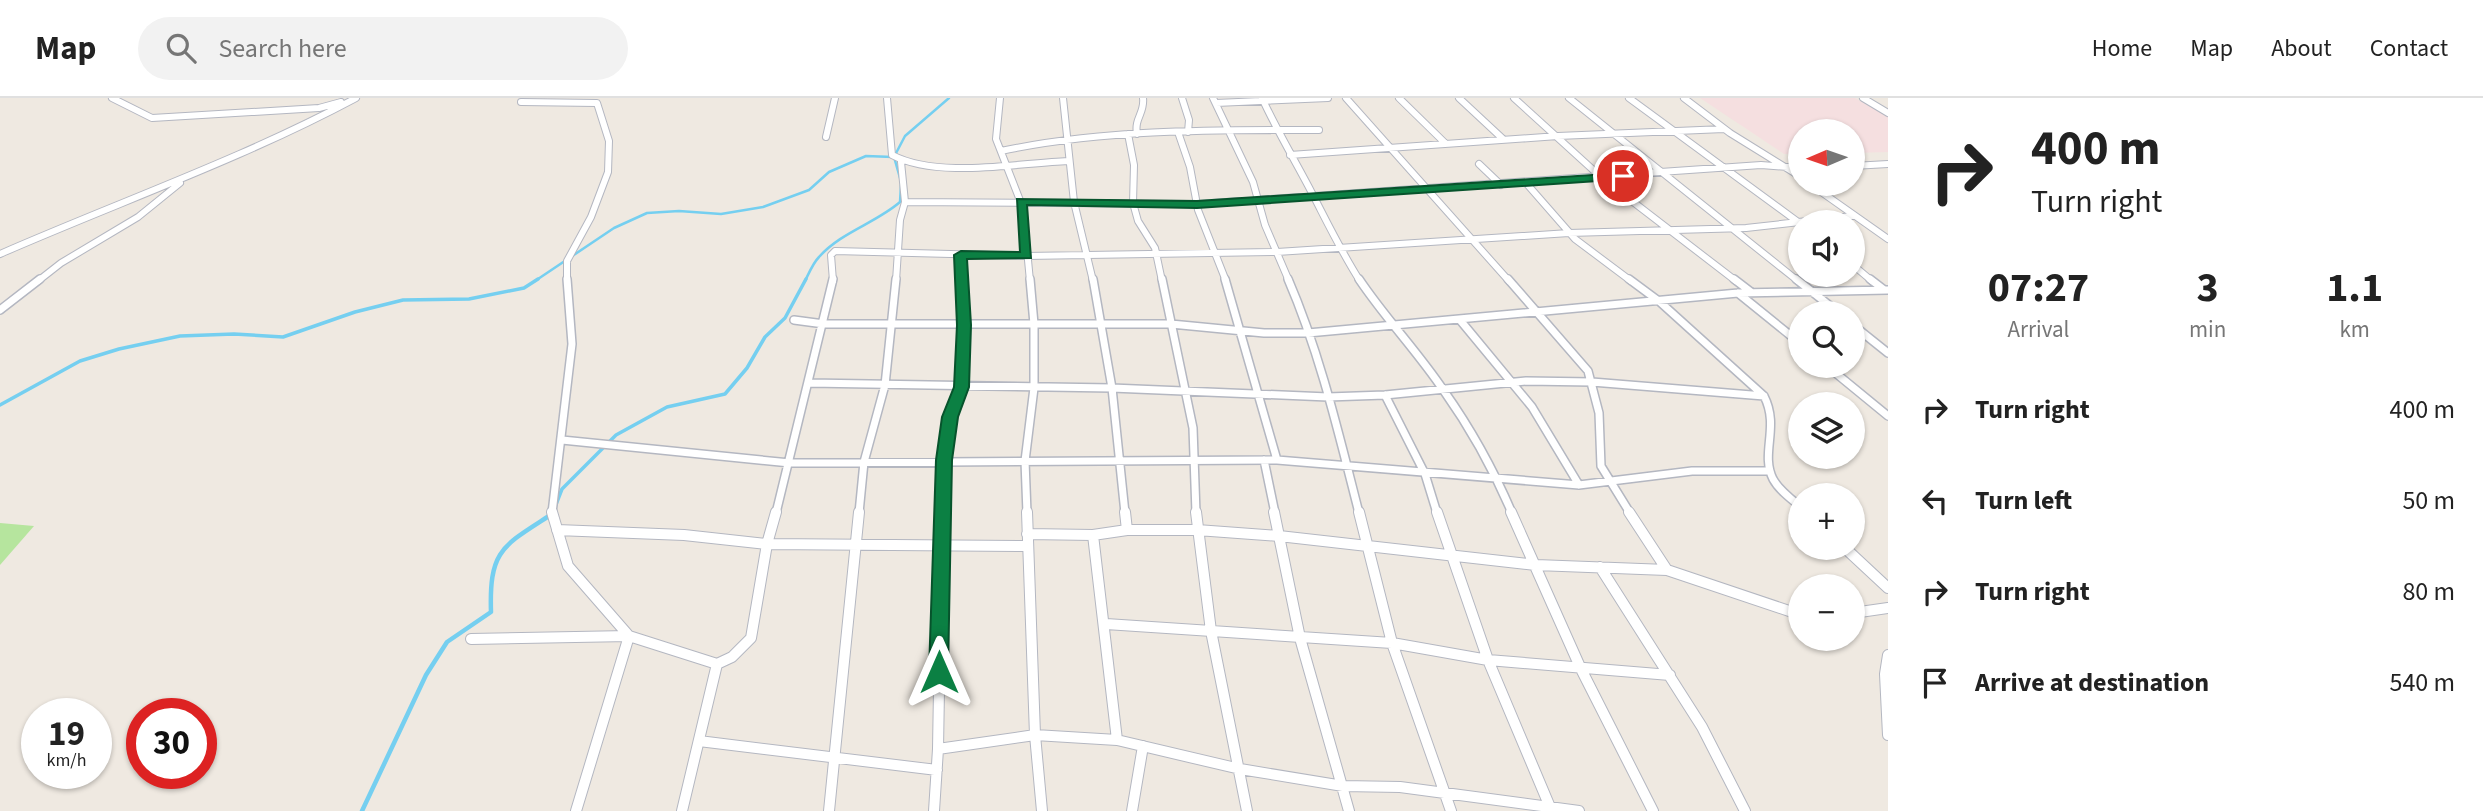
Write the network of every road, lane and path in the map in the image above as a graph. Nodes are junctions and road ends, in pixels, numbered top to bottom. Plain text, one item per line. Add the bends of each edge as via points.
1 (112, 98) edge
2 (355, 98) edge
3 (524, 98) edge
4 (835, 98) edge
5 (887, 98) edge
6 (1000, 98) edge
7 (1063, 98) edge
8 (1143, 98) edge
9 (1182, 98) edge
10 (1328, 98) edge
11 (1346, 98) edge
12 (1399, 98) edge
13 (1459, 98) edge
14 (1514, 98) edge
15 (1569, 98) edge
16 (1629, 98) edge
17 (1684, 98) edge
18 (1863, 98) edge
19 (1264, 100) edge
20 (1214, 101) edge
21 (1888, 113) edge
22 (1724, 129) junction
23 (1277, 130) junction
24 (1319, 130) dead end
25 (1229, 131) junction
26 (1673, 131) junction
27 (1178, 132) junction
28 (1188, 132) junction
29 (1132, 134) junction
30 (1614, 134) junction
31 (1558, 136) junction
32 (826, 137) dead end
33 (1503, 139) junction
34 (1066, 140) junction
35 (1445, 143) junction
36 (1391, 147) junction
37 (1001, 150) junction
38 (1290, 155) junction
39 (1068, 161) junction
40 (901, 162) junction
41 (1007, 164) junction
42 (1479, 164) dead end
43 (1888, 164) edge
44 (1866, 165) edge
45 (1726, 168) junction
46 (1788, 168) edge
47 (1788, 169) edge
48 (1665, 174) junction
49 (186, 178) junction
50 (1602, 178) junction
51 (1525, 183) junction
52 (1500, 185) junction
53 (1429, 189) junction
54 (1314, 196) junction
55 (1826, 196) edge
56 (1259, 201) junction
57 (905, 202) junction
58 (1021, 202) junction
59 (1073, 202) junction
60 (1133, 203) junction
61 (1197, 204) junction
62 (1844, 210) edge
63 (1788, 214) edge
64 (1788, 224) edge
65 (1865, 224) edge
66 (1735, 228) junction
67 (1670, 229) junction
68 (1569, 233) junction
69 (1888, 239) edge
70 (1474, 241) junction
71 (1339, 249) junction
72 (900, 251) junction
73 (1277, 251) junction
74 (1217, 253) junction
75 (0, 254) edge
76 (1155, 254) junction
77 (961, 255) junction
78 (1089, 255) junction
79 (1026, 256) junction
80 (1865, 274) edge
81 (1812, 291) junction
82 (1887, 291) edge
83 (1751, 292) junction
84 (1738, 293) junction
85 (1824, 301) edge
86 (1660, 302) junction
87 (0, 310) edge
88 (1539, 312) junction
89 (794, 320) dead end
90 (1460, 320) junction
91 (893, 322) junction
92 (824, 324) junction
93 (1034, 324) junction
94 (1171, 324) junction
95 (964, 325) junction
96 (1101, 325) junction
97 (1391, 326) junction
98 (1242, 331) junction
99 (1788, 333) edge
100 (1308, 334) junction
101 (1865, 335) edge
102 (1888, 353) edge
103 (1842, 378) edge
104 (1592, 382) junction
105 (810, 383) junction
106 (1512, 383) junction
107 (885, 385) junction
108 (961, 387) junction
109 (1034, 388) junction
110 (1112, 388) junction
111 (1444, 390) junction
112 (1185, 391) junction
113 (1257, 394) junction
114 (1385, 395) junction
115 (1764, 396) junction
116 (1328, 397) junction
117 (1888, 416) edge
118 (562, 440) junction
119 (944, 460) junction
120 (1196, 460) junction
121 (1264, 460) junction
122 (1277, 460) junction
123 (1025, 461) junction
124 (864, 462) junction
125 (790, 463) junction
126 (1122, 463) junction
127 (1345, 464) junction
128 (1770, 471) junction
129 (1425, 474) junction
130 (1497, 479) junction
131 (1610, 483) junction
132 (1578, 485) junction
133 (1788, 495) edge
134 (557, 530) junction
135 (1127, 530) junction
136 (1198, 530) junction
137 (1027, 534) junction
138 (1093, 535) junction
139 (1279, 536) junction
140 (767, 544) junction
141 (856, 544) junction
142 (940, 544) junction
143 (1365, 545) junction
144 (1028, 546) junction
145 (1450, 555) junction
146 (1858, 560) edge
147 (1536, 565) junction
148 (1600, 567) junction
149 (1667, 569) junction
150 (1888, 588) edge
151 (1888, 608) edge
152 (1788, 611) edge
153 (1865, 611) edge
154 (1105, 624) junction
155 (1211, 631) junction
156 (629, 636) junction
157 (1300, 638) junction
158 (471, 639) dead end
159 (1392, 643) junction
160 (1888, 655) edge
161 (1488, 660) junction
162 (717, 664) junction
163 (1581, 669) junction
164 (1670, 675) junction
165 (1035, 735) junction
166 (1888, 735) edge
167 (1117, 740) junction
168 (699, 741) junction
169 (1143, 746) junction
170 (938, 749) junction
171 (835, 759) junction
172 (1240, 769) junction
173 (937, 770) junction
174 (1343, 786) junction
175 (1444, 794) junction
176 (1550, 807) junction
177 (576, 811) edge
178 (682, 811) edge
179 (830, 811) edge
180 (934, 811) edge
181 (1042, 811) edge
182 (1132, 811) edge
183 (1247, 811) edge
184 (1349, 811) edge
185 (1451, 811) edge
186 (1579, 811) edge
187 (1653, 811) edge
188 (1745, 811) edge

1 - 2 street via 152,118 319,108
2 - 49 street via 313,122
3 - 118 street via 521,102 597,103 609,141 608,172 592,217 568,261 572,344
4 - 32 street
5 - 40 street via 892,155
6 - 37 street via 996,139
7 - 34 street
8 - 29 street via 1144,107
9 - 28 street
10 - 19 street
11 - 36 street
12 - 35 street
13 - 33 street
14 - 31 street
15 - 30 street
16 - 26 street
17 - 22 street
18 - 21 street
19 - 20 street
19 - 23 street
20 - 25 street
22 - 26 street
22 - 46 street
23 - 24 street
23 - 25 street
23 - 38 street
25 - 28 street
25 - 56 street
26 - 30 street
26 - 45 street
27 - 28 street
27 - 29 street
27 - 61 street
29 - 34 street
29 - 60 street
30 - 31 street
30 - 48 street
31 - 33 street
31 - 50 street
33 - 35 street
34 - 37 street
34 - 39 street
35 - 36 street
36 - 38 street
36 - 53 street
37 - 41 street
38 - 54 street
39 - 41 street
39 - 59 street
40 - 41 street
40 - 57 street
41 - 58 street
42 - 52 street
43 - 44 street
45 - 47 street
45 - 48 street
45 - 63 street
48 - 50 street
48 - 66 street
49 - 75 street
49 - 87 street via 138,217 61,263
50 - 51 street
50 - 67 street
51 - 52 street
51 - 68 street
52 - 53 street
53 - 54 street
53 - 70 street
54 - 56 street
54 - 71 street
55 - 62 street
56 - 61 street
56 - 73 street
57 - 58 street
57 - 72 street
58 - 59 street
58 - 79 street
59 - 60 street
59 - 78 street
60 - 61 street
60 - 76 street
61 - 74 street
64 - 66 street
65 - 69 street
66 - 67 street
66 - 81 street
67 - 68 street
67 - 83 street
68 - 70 street
68 - 86 street
70 - 71 street
70 - 88 street
71 - 73 street
71 - 97 street
72 - 77 street
72 - 91 street
72 - 92 street via 833,252
73 - 74 street
73 - 100 street
74 - 76 street
74 - 98 street
76 - 78 street
76 - 94 street
77 - 79 street
77 - 95 street
78 - 79 street
78 - 96 street
79 - 93 street
80 - 82 street
81 - 82 street
81 - 83 street
81 - 85 street
83 - 84 street
84 - 86 street
84 - 99 street
86 - 88 street
86 - 115 street
88 - 90 street
88 - 104 street via 1584,364
89 - 92 street
90 - 97 street
90 - 106 street
91 - 92 street
91 - 95 street
91 - 107 street
92 - 105 street
93 - 95 street
93 - 96 street
93 - 109 street
94 - 96 street
94 - 98 street
94 - 112 street
95 - 108 street
96 - 110 street
97 - 100 street
97 - 111 street
98 - 100 street
98 - 113 street
100 - 116 street
101 - 102 street
103 - 117 street
104 - 106 street
104 - 115 street
104 - 131 street via 1600,430 1597,458
105 - 107 street
105 - 125 street
106 - 111 street
106 - 132 street via 1548,432
107 - 108 street
107 - 124 street
108 - 109 street
108 - 119 street via 950,417
109 - 110 street
109 - 123 street
110 - 112 street
110 - 126 street
111 - 114 street
111 - 130 street
112 - 113 street
112 - 120 street
113 - 116 street
113 - 122 street
114 - 116 street
114 - 129 street
115 - 128 street via 1773,417
116 - 127 street
118 - 125 street
118 - 134 street via 552,514
119 - 123 street
119 - 124 street
119 - 142 street
120 - 121 street
120 - 126 street
120 - 136 street
121 - 122 street
121 - 139 street
122 - 127 street
123 - 126 street
123 - 137 street
124 - 125 street
124 - 141 street
125 - 140 street
126 - 135 street
127 - 129 street
127 - 143 street
128 - 131 street via 1692,471
128 - 133 street
129 - 130 street
129 - 145 street
130 - 132 street
130 - 147 street
131 - 132 street
131 - 149 street
134 - 140 street
134 - 156 street via 568,566
135 - 136 street
135 - 138 street
136 - 139 street
136 - 155 street
137 - 138 street
137 - 144 street
138 - 154 street
139 - 143 street
139 - 157 street
140 - 141 street
140 - 162 street via 751,638 732,657
141 - 142 street
141 - 171 street
142 - 144 street
142 - 170 street
143 - 145 street
143 - 159 street
144 - 165 street
145 - 147 street
145 - 161 street
146 - 150 street
147 - 148 street
147 - 163 street
148 - 149 street
148 - 164 street
149 - 152 street
151 - 153 street
154 - 155 street
154 - 167 street
155 - 157 street
155 - 172 street
156 - 158 street
156 - 162 street
156 - 177 street
157 - 159 street
157 - 174 street
159 - 161 street
159 - 175 street
160 - 166 street
161 - 163 street
161 - 176 street
162 - 168 street
163 - 164 street
163 - 187 street
164 - 188 street
165 - 167 street
165 - 170 street
165 - 181 street
167 - 169 street
168 - 171 street
168 - 178 street
169 - 172 street
169 - 182 street
170 - 173 street
171 - 173 street
171 - 179 street
172 - 174 street
172 - 183 street
173 - 180 street
174 - 175 street via 1400,787
174 - 184 street
175 - 176 street
175 - 185 street
176 - 186 street

